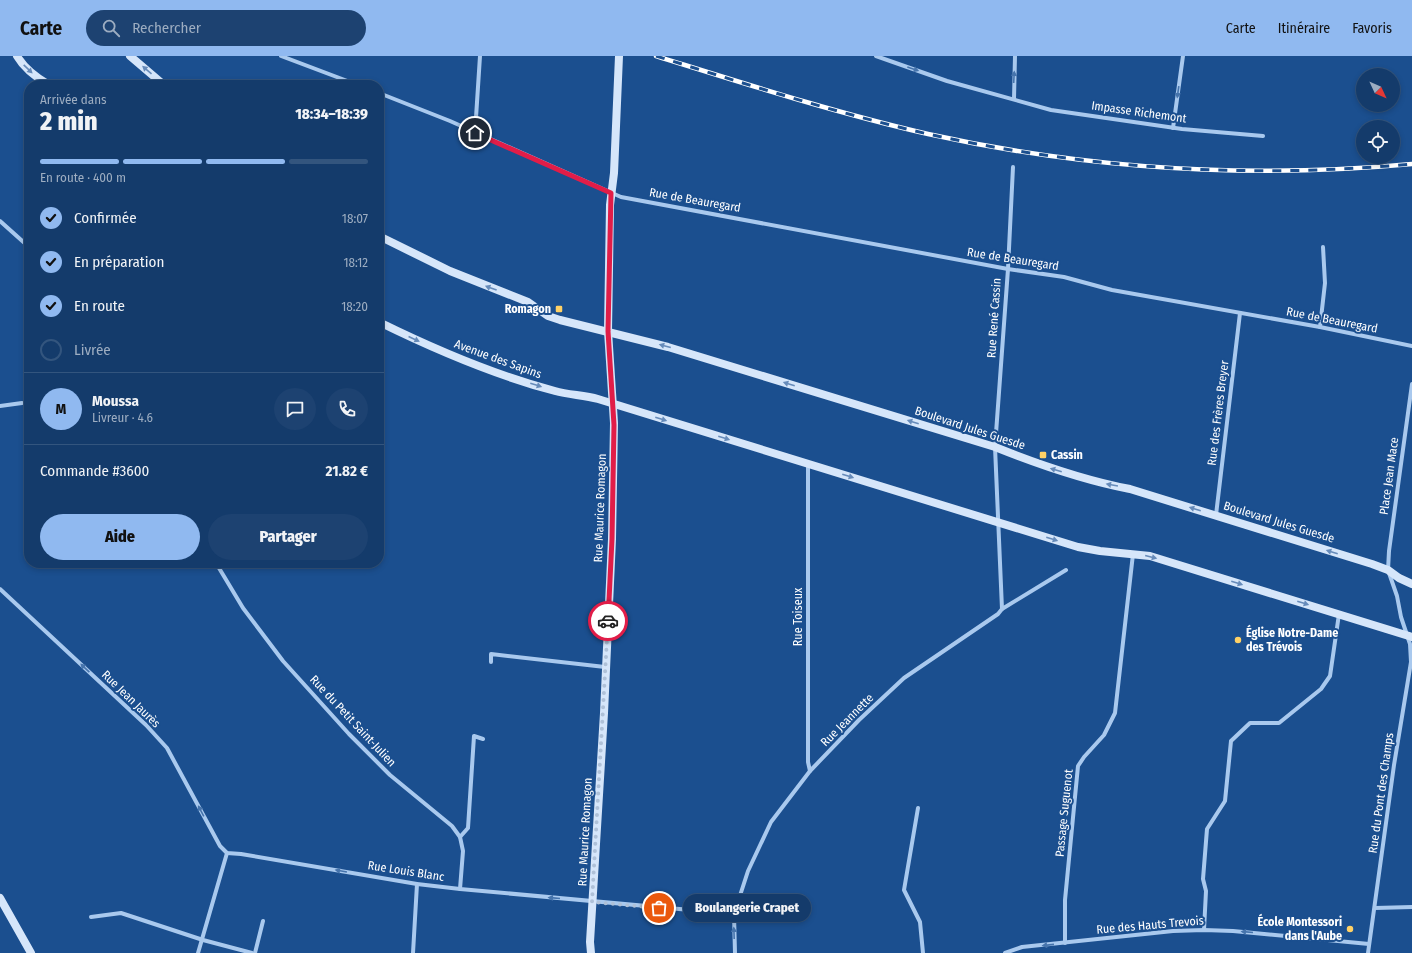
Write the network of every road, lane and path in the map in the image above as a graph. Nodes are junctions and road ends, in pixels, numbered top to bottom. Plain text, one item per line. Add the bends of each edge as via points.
1 (17, 56) edge
2 (130, 56) edge
3 (281, 56) edge
4 (480, 56) edge
5 (876, 56) edge
6 (1016, 56) edge
7 (1183, 56) edge
8 (619, 60) edge
9 (41, 80) edge
10 (158, 80) edge
11 (345, 80) edge
12 (384, 95) edge
13 (1014, 99) junction
14 (1173, 128) junction
15 (475, 133) junction
16 (1263, 136) dead end
17 (1013, 167) dead end
18 (611, 193) junction
19 (0, 221) edge
20 (384, 238) edge
21 (24, 243) edge
22 (1322, 247) dead end
23 (1008, 269) junction
24 (1240, 313) junction
25 (384, 324) edge
26 (1320, 328) junction
27 (608, 331) junction
28 (1412, 346) edge
29 (1412, 384) edge
30 (22, 403) dead end
31 (614, 404) junction
32 (0, 406) edge
33 (995, 447) junction
34 (808, 464) junction
35 (1216, 515) junction
36 (999, 523) junction
37 (1133, 553) junction
38 (219, 568) edge
39 (1066, 570) dead end
40 (1388, 570) junction
41 (1412, 584) edge
42 (0, 589) edge
43 (1002, 609) junction
44 (1339, 614) junction
45 (1410, 636) edge
46 (491, 662) dead end
47 (605, 667) junction
48 (483, 739) dead end
49 (810, 771) junction
50 (918, 808) dead end
51 (460, 837) junction
52 (228, 853) junction
53 (417, 884) junction
54 (460, 890) junction
55 (0, 898) edge
56 (592, 902) junction
57 (1412, 907) edge
58 (1375, 908) junction
59 (734, 914) junction
60 (91, 917) dead end
61 (263, 921) dead end
62 (1204, 930) junction
63 (202, 940) junction
64 (1065, 943) junction
65 (1369, 944) junction
66 (30, 951) edge
67 (198, 953) edge
68 (253, 953) edge
69 (413, 953) edge
70 (590, 953) edge
71 (735, 953) edge
72 (923, 953) edge
73 (1005, 953) edge
74 (1368, 953) edge

1 -> 9 street
10 -> 2 street
3 - 11 street
4 - 15 street
5 -> 13 street, Impasse Richemont via 947,81
13 -> 6 street
7 -> 14 street
8 - 18 street, Rue Maurice Romagon
12 - 15 street, Rue de Beauregard
13 - 14 street, Impasse Richemont via 1051,110
14 - 16 street, Impasse Richemont
15 - 18 street, Rue de Beauregard
17 - 23 street, Rue René Cassin
18 - 23 street, Rue de Beauregard via 621,197
18 - 27 street, Rue Maurice Romagon
19 - 21 street
27 -> 20 street, Boulevard Jules Guesde via 548,316 528,302 450,271
22 - 26 street via 1325,283
23 - 24 street, Rue de Beauregard via 1064,277 1112,290
23 - 33 street, Rue René Cassin
24 - 26 street, Rue de Beauregard
24 - 35 street, Rue des Frères Breyer
25 -> 31 street, Avenue des Sapins via 424,344 506,376 556,392 591,397
26 - 28 street, Rue de Beauregard
27 - 31 street, Rue Maurice Romagon
33 -> 27 street, Boulevard Jules Guesde
29 - 40 street, Place Jean Mace
30 - 32 street
31 -> 34 street
31 - 47 street, Rue Maurice Romagon via 612,539
35 -> 33 street, Boulevard Jules Guesde via 1040,465
33 - 36 street, Rue René Cassin
34 -> 36 street
34 - 49 street, Rue Toiseux
40 -> 35 street, Boulevard Jules Guesde
36 -> 37 street via 1085,548
36 - 43 street, Rue René Cassin
37 -> 44 street
37 - 64 street, Passage Suguenot via 1115,713 1104,735 1078,766 1065,900
38 - 51 street, Rue du Petit Saint-Julien via 243,608 283,661 390,775 452,826
39 - 43 street, Rue Jeannette
40 - 41 street, Boulevard Jules Guesde
40 - 45 street, Rue du Pont des Champs via 1401,617
52 -> 42 street, Rue Jean Jaurès via 220,846 167,748 141,720
43 - 49 street, Rue Jeannette via 904,678
44 - 45 street
44 - 62 street via 1330,676 1321,689 1279,723 1250,723 1232,741 1225,801 1207,829 1203,879 1206,891
45 - 58 street, Rue du Pont des Champs via 1411,662
46 - 47 street via 491,654
47 - 56 street, Rue Maurice Romagon
48 - 51 street via 474,736 468,828
49 - 59 street, Rue Jeannette via 771,822 748,871
50 - 72 street via 904,890 920,922
51 - 54 street via 463,851
53 -> 52 street, Rue Louis Blanc
52 - 63 street
53 - 54 street, Rue Louis Blanc
53 - 69 street
56 -> 54 street, Rue Louis Blanc
55 - 66 street
56 - 59 street, Rue Louis Blanc
56 - 70 street, Rue Maurice Romagon
57 - 58 street
58 - 65 street, Rue du Pont des Champs
71 -> 59 street, Rue Jeannette
60 - 63 street via 121,913
61 - 68 street
62 - 64 street, Rue des Hauts Trevois
65 -> 62 street, Rue des Hauts Trevois
63 - 67 street
63 - 68 street
64 -> 73 street, Rue des Hauts Trevois via 1022,947
65 - 74 street, Rue du Pont des Champs

